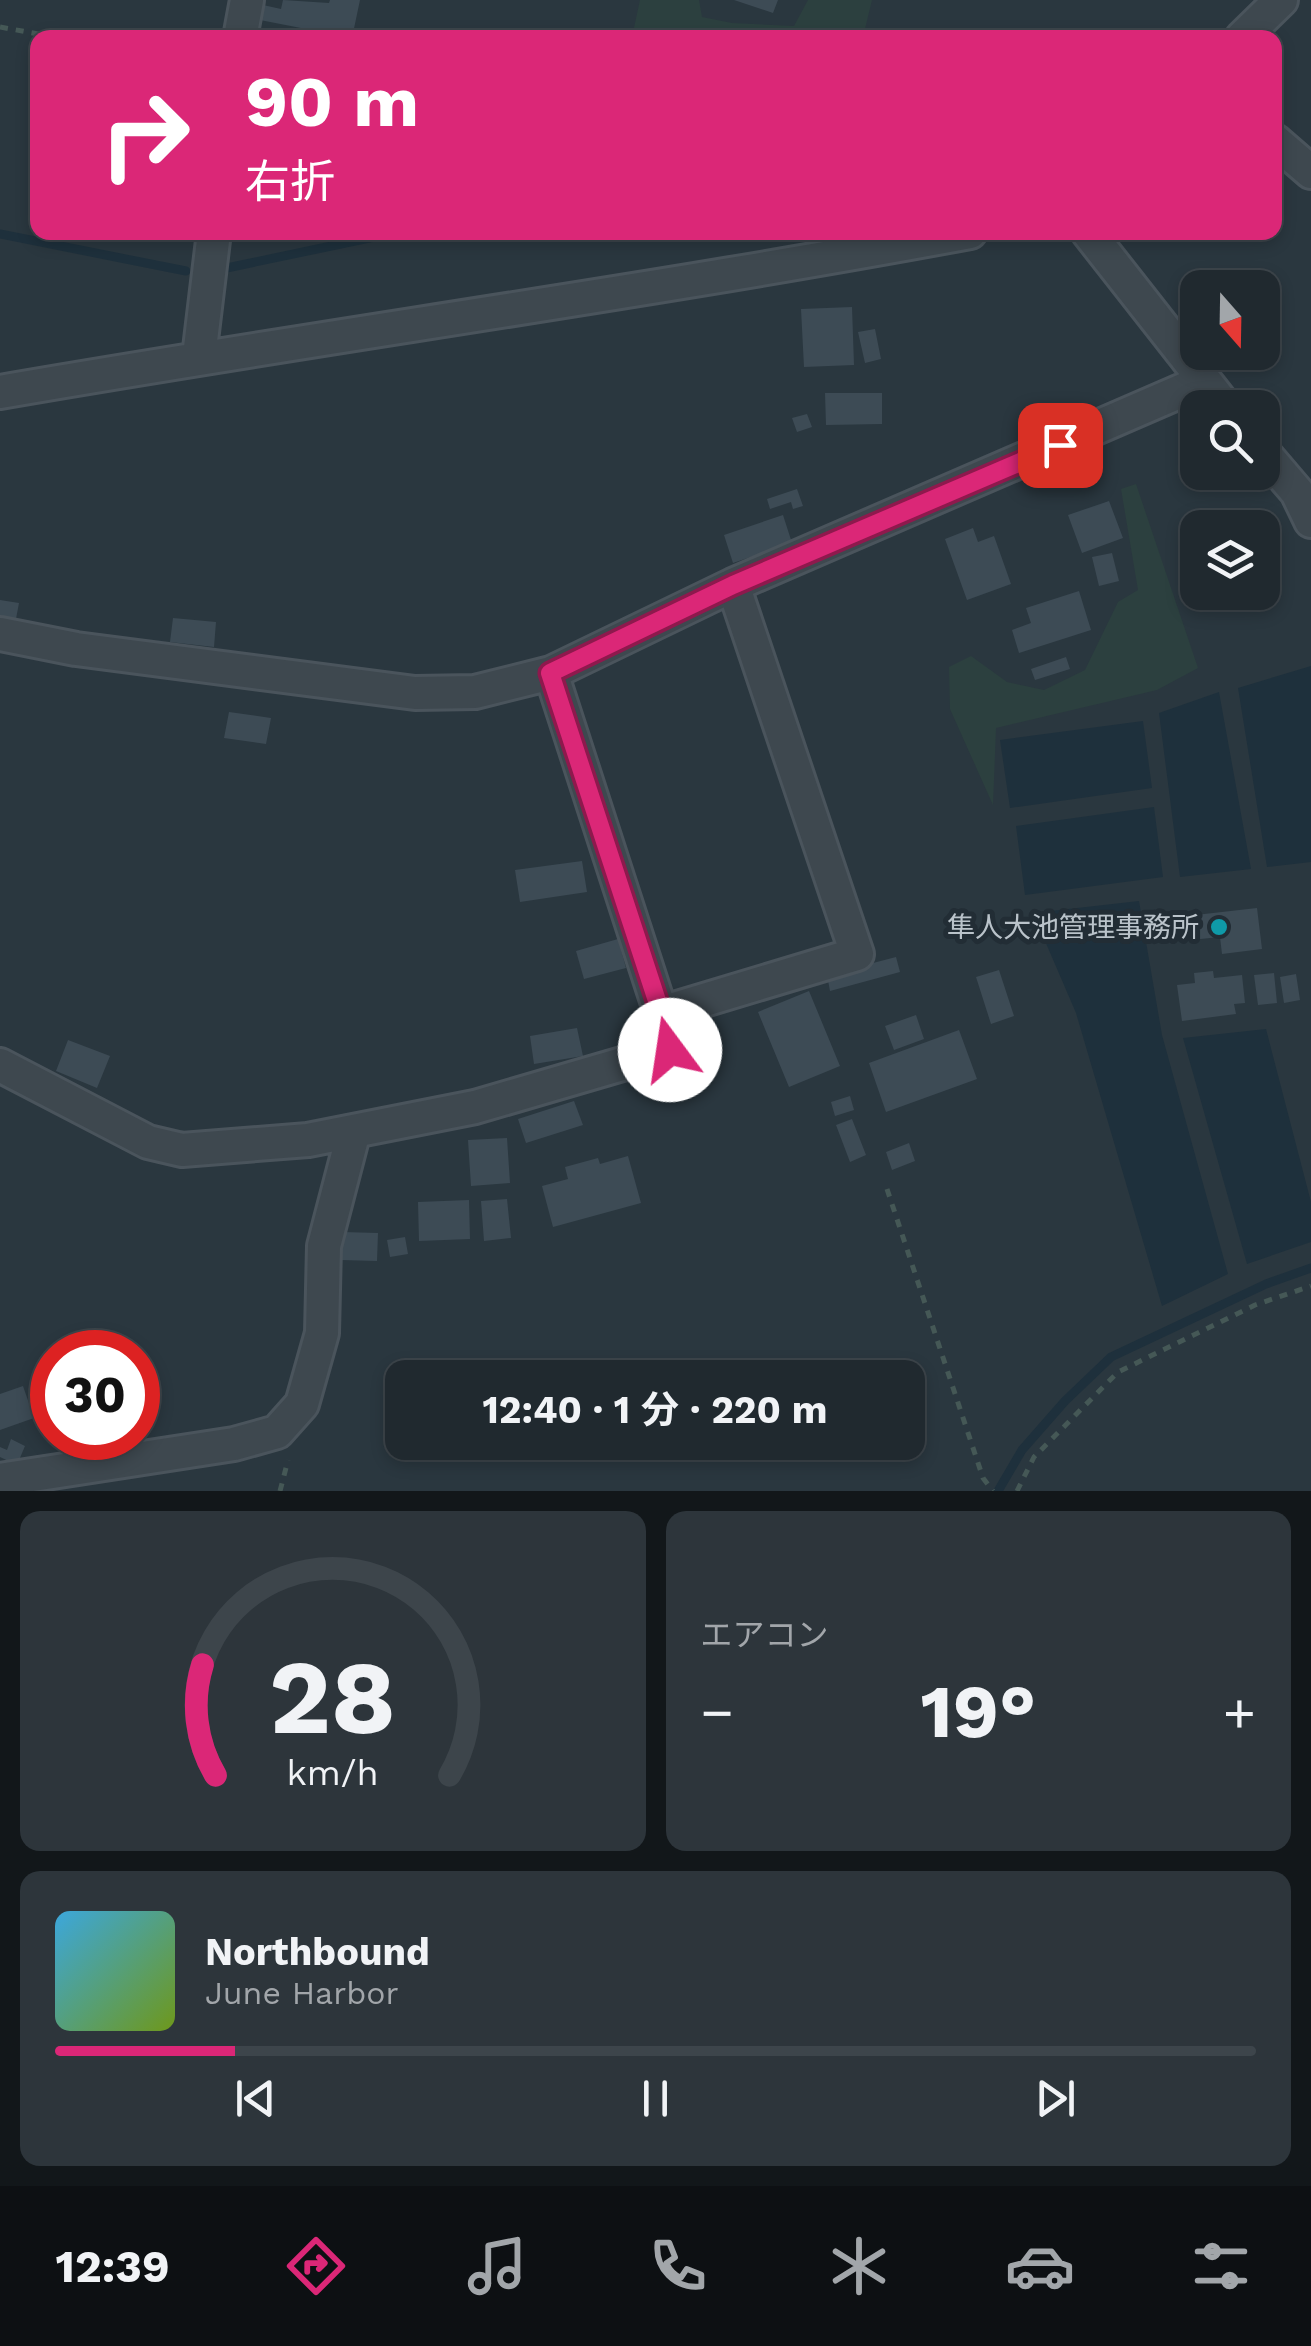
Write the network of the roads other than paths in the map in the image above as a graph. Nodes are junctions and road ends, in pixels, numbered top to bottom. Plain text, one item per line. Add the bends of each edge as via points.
1 (247, 0) edge
2 (1281, 0) edge
3 (241, 30) edge
4 (1250, 30) edge
5 (1282, 147) edge
6 (1311, 172) edge
7 (213, 240) edge
8 (927, 240) edge
9 (1094, 240) edge
10 (199, 357) junction
11 (1204, 381) junction
12 (1211, 390) edge
13 (0, 392) edge
14 (1280, 472) edge
15 (1311, 521) edge
16 (733, 585) junction
17 (0, 634) edge
18 (550, 673) junction
19 (661, 1013) junction
20 (0, 1065) edge
21 (354, 1131) junction
22 (2, 1484) edge

1 - 3 street
2 - 4 street
5 - 6 street
7 - 10 street
8 - 10 street
9 - 11 street
10 - 13 street
11 - 12 street
11 - 16 street
14 - 15 street
16 - 18 street
16 - 19 street via 857,954
17 - 18 street via 416,693 475,692
18 - 19 street
19 - 21 street via 670,1050 474,1107
20 - 21 street via 148,1142 182,1150
21 - 22 street via 324,1246 322,1333 302,1404 277,1432

